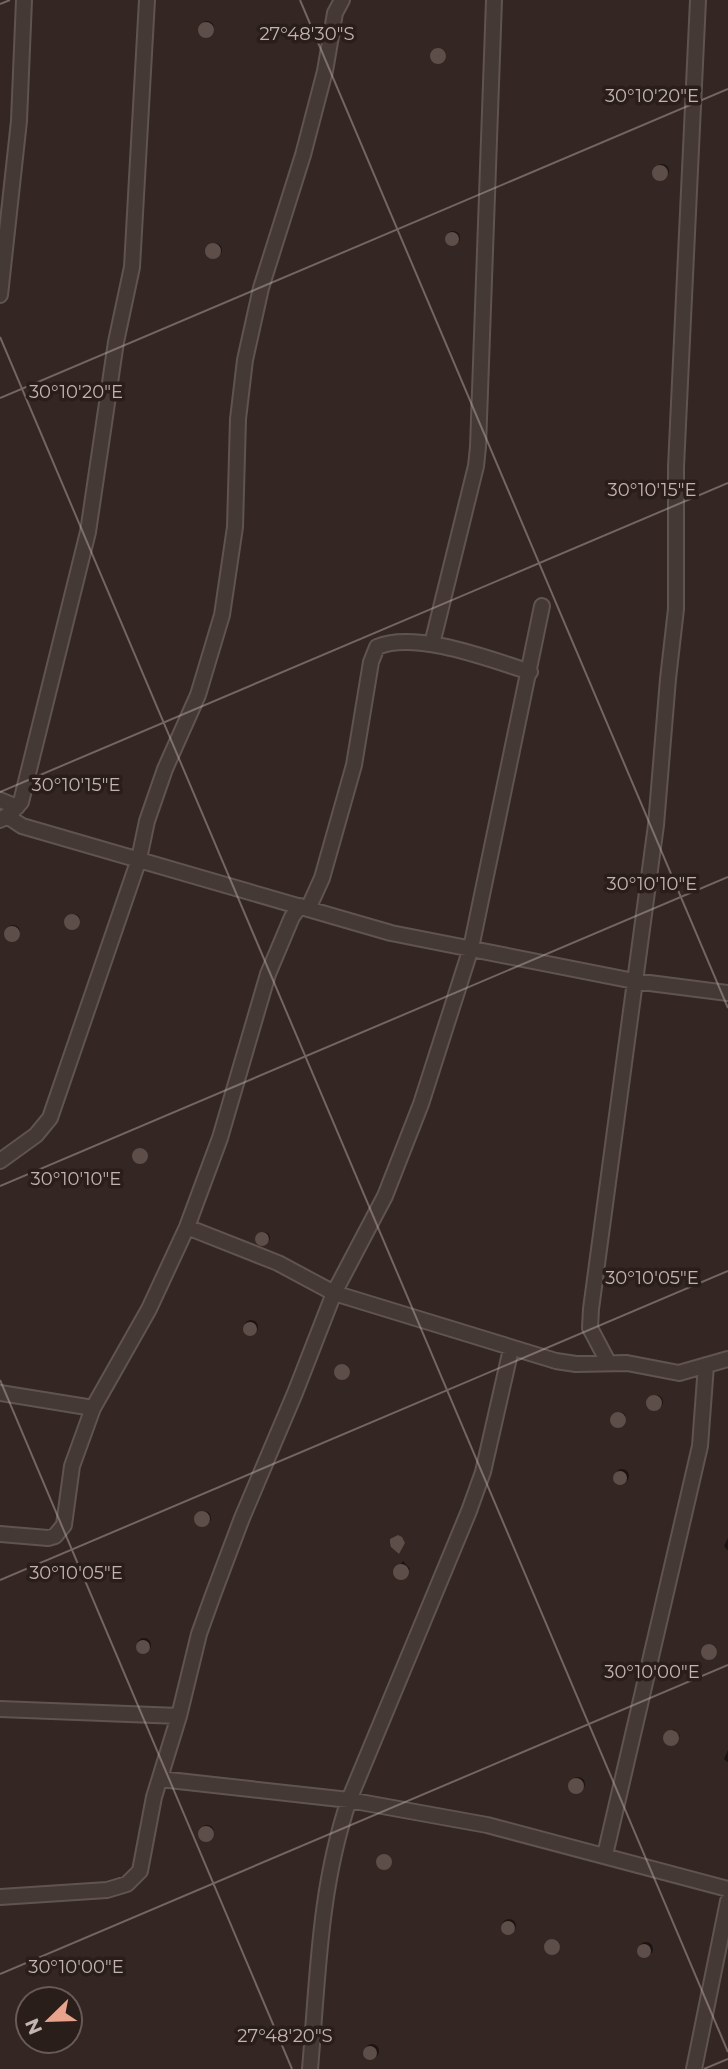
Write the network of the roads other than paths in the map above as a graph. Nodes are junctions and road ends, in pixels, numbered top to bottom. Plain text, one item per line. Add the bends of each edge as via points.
1 (23, 0) edge
2 (147, 0) edge
3 (342, 0) edge
4 (494, 0) edge
5 (698, 0) edge
6 (0, 295) edge
7 (542, 606) dead end
8 (432, 644) junction
9 (530, 672) junction
10 (0, 800) edge
11 (8, 814) edge
12 (139, 859) junction
13 (304, 908) junction
14 (471, 948) junction
15 (634, 981) junction
16 (728, 993) edge
17 (0, 1161) edge
18 (187, 1227) junction
19 (334, 1293) junction
20 (511, 1349) junction
21 (728, 1359) edge
22 (608, 1362) junction
23 (706, 1365) junction
24 (0, 1393) edge
25 (93, 1408) junction
26 (0, 1534) edge
27 (0, 1710) edge
28 (180, 1716) junction
29 (160, 1779) junction
30 (349, 1800) junction
31 (605, 1855) junction
32 (728, 1889) edge
33 (0, 1896) edge
34 (728, 1901) edge
35 (310, 2069) edge
36 (694, 2069) edge

1 - 6 street via 19,121
2 - 11 street via 132,267 88,532 25,789
3 - 12 street via 245,360 234,527 222,615 198,695 151,808
4 - 8 street via 478,447
5 - 15 street via 676,467 676,609 656,825
7 - 9 street
8 - 9 street
8 - 13 street via 386,643 377,647 354,765 322,878
9 - 14 street
10 - 11 street
11 - 12 street via 22,825
12 - 13 street
12 - 17 street via 50,1118 36,1135
13 - 14 street via 391,933
13 - 18 street via 292,917 268,974 220,1138
14 - 15 street
14 - 19 street via 421,1104 385,1196
15 - 16 street
15 - 22 street via 591,1309 590,1328
18 - 19 street via 278,1263
18 - 25 street via 149,1309
19 - 20 street
19 - 28 street via 213,1595
20 - 22 street via 576,1364
20 - 30 street via 474,1498
21 - 23 street
22 - 23 street via 679,1373
23 - 31 street via 700,1446
24 - 25 street
25 - 26 street via 72,1466 61,1531 48,1538
27 - 28 street
28 - 29 street
29 - 30 street
29 - 33 street via 140,1871 127,1884 107,1890
30 - 31 street via 487,1825
30 - 35 street via 326,1885
31 - 32 street
34 - 36 street

